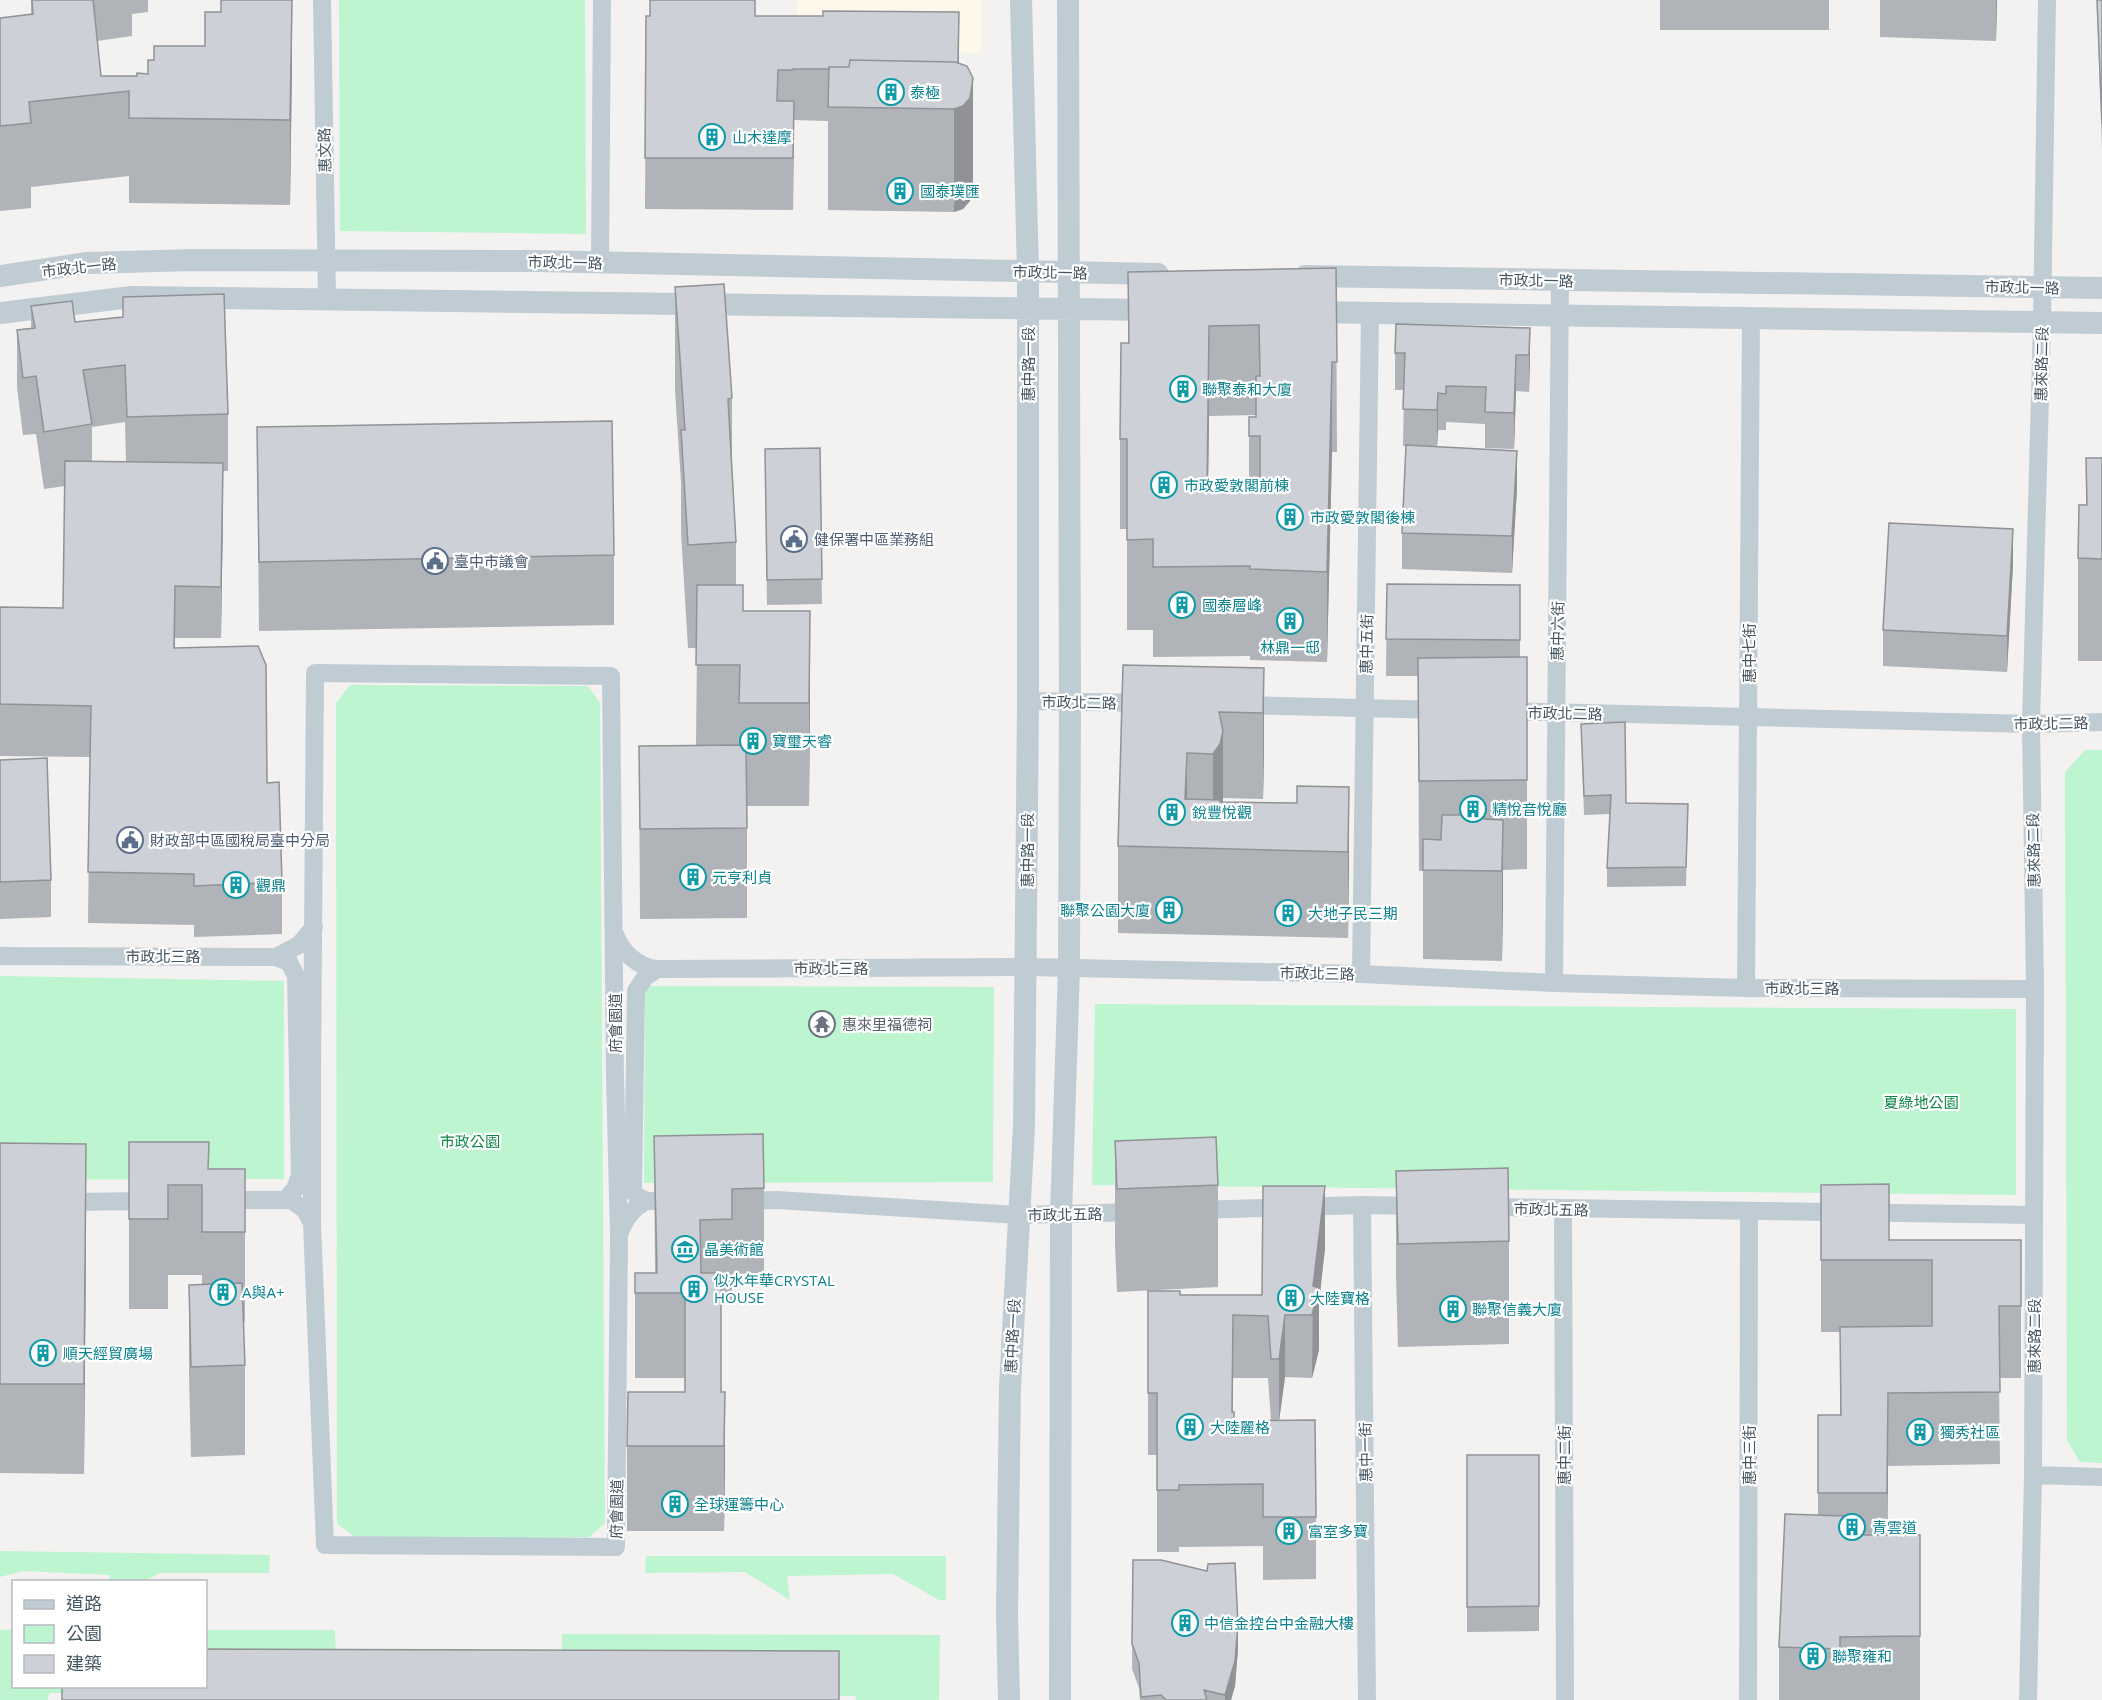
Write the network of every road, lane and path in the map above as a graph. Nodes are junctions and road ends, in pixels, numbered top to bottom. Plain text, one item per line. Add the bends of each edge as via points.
1 (322, 0) edge
2 (602, 0) edge
3 (1021, 0) edge
4 (1068, 0) edge
5 (2046, 0) edge
6 (325, 262) junction
7 (600, 262) junction
8 (1028, 272) junction
9 (1069, 273) junction
10 (1177, 274) edge
11 (0, 276) edge
12 (1284, 276) edge
13 (1560, 280) junction
14 (2042, 287) junction
15 (2102, 288) edge
16 (327, 299) junction
17 (1028, 309) junction
18 (1069, 309) junction
19 (1173, 311) edge
20 (1289, 312) edge
21 (0, 313) edge
22 (1370, 313) junction
23 (1560, 316) junction
24 (1751, 318) junction
25 (2042, 322) junction
26 (2102, 323) edge
27 (1028, 701) junction
28 (1070, 701) junction
29 (1164, 703) edge
30 (1223, 705) edge
31 (1365, 708) junction
32 (1460, 710) edge
33 (1484, 711) edge
34 (1556, 712) junction
35 (1749, 717) junction
36 (2102, 722) edge
37 (2031, 724) junction
38 (314, 927) junction
39 (615, 932) junction
40 (0, 956) edge
41 (276, 957) junction
42 (1026, 967) junction
43 (1069, 968) junction
44 (657, 969) junction
45 (1361, 974) junction
46 (1554, 983) junction
47 (1746, 988) junction
48 (2035, 989) junction
49 (305, 1074) junction
50 (635, 1074) junction
51 (615, 1076) junction
52 (286, 1199) junction
53 (206, 1200) edge
54 (45, 1201) edge
55 (172, 1201) edge
56 (647, 1201) junction
57 (694, 1201) edge
58 (718, 1201) edge
59 (1362, 1205) junction
60 (1433, 1206) edge
61 (1468, 1207) edge
62 (1563, 1209) junction
63 (1154, 1211) edge
64 (1177, 1211) edge
65 (1749, 1211) junction
66 (1019, 1215) junction
67 (1061, 1215) junction
68 (2034, 1215) junction
69 (312, 1223) junction
70 (619, 1236) junction
71 (2033, 1475) junction
72 (2102, 1477) edge
73 (1009, 1700) edge
74 (1060, 1700) edge
75 (1367, 1700) edge
76 (1564, 1700) edge
77 (1748, 1700) edge
78 (2028, 1700) edge

1 - 6 street, 惠文路
2 - 7 street
3 - 8 street, 惠中路一段
4 - 9 street
5 - 14 street, 惠來路二段
6 - 7 street, 市政北一路
6 - 11 street, 市政北一路 via 87,263
6 - 16 street, 惠文路
7 - 8 street, 市政北一路
8 - 9 street, 市政北一路
8 - 17 street, 惠中路一段
9 - 10 street, 市政北一路
9 - 18 street
12 - 13 street, 市政北一路
13 - 14 street, 市政北一路
13 - 23 street, 惠中六街
14 - 15 street, 市政北一路
14 - 25 street, 惠來路二段
16 - 17 street
16 - 21 street via 130,297
17 - 18 street
17 - 27 street, 惠中路一段
18 - 19 street
18 - 28 street
20 - 22 street
22 - 23 street
22 - 31 street, 惠中五街
23 - 24 street
23 - 34 street, 惠中六街
24 - 25 street
24 - 35 street, 惠中七街
25 - 26 street
25 - 37 street, 惠來路二段
27 - 28 street, 市政北二路
27 - 42 street, 惠中路一段
28 - 29 street, 市政北二路
28 - 43 street
30 - 31 street
31 - 32 street
31 - 45 street, 惠中五街
33 - 34 street, 市政北二路
34 - 35 street, 市政北二路
34 - 46 street, 惠中六街
35 - 37 street, 市政北二路
35 - 47 street, 惠中七街
36 - 37 street, 市政北二路
37 - 48 street, 惠來路二段
38 - 39 street, 府會園道 via 315,673 611,676
38 - 41 street via 299,945
38 - 49 street, 府會園道
39 - 44 street, 市政北三路 via 630,956
39 - 51 street, 府會園道
40 - 41 street, 市政北三路
41 - 49 street via 289,963 297,976
42 - 43 street, 市政北三路
42 - 44 street, 市政北三路
42 - 66 street, 惠中路一段
43 - 45 street, 市政北三路
43 - 67 street
44 - 50 street via 645,976 636,992
45 - 46 street, 市政北三路
46 - 47 street, 市政北三路
47 - 48 street, 市政北三路
48 - 68 street, 惠來路二段
49 - 52 street via 299,1177
49 - 69 street, 府會園道
50 - 51 street
50 - 56 street via 633,1191
51 - 70 street, 府會園道
52 - 53 street
52 - 69 street via 301,1206
54 - 55 street
56 - 57 street
56 - 70 street via 632,1212
58 - 66 street, 市政北五路 via 777,1200
59 - 60 street
59 - 64 street
59 - 75 street, 惠中一街
61 - 62 street, 市政北五路
62 - 65 street, 市政北五路
62 - 76 street, 惠中二街
63 - 67 street, 市政北五路
65 - 68 street, 市政北五路
65 - 77 street, 惠中三街
66 - 67 street, 市政北五路
66 - 73 street, 惠中路一段 via 1010,1387
67 - 74 street
68 - 71 street, 惠來路二段
69 - 70 street, 府會園道 via 325,1545 616,1547
71 - 72 street
71 - 78 street, 惠來路二段

